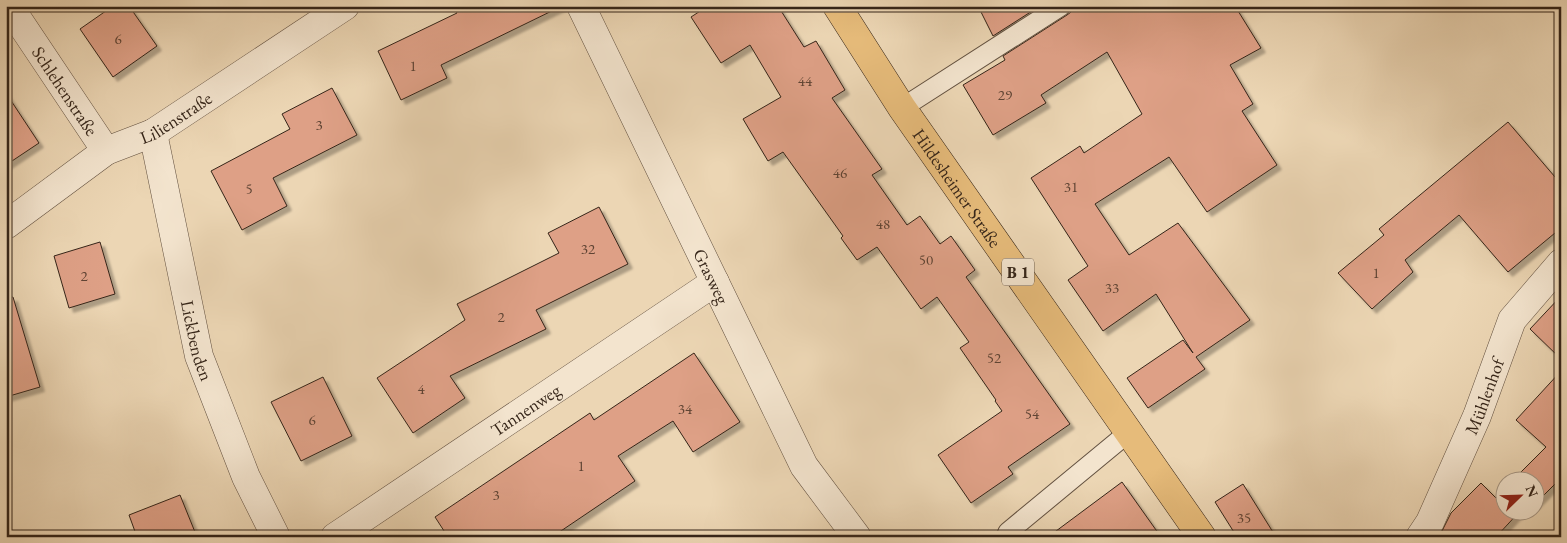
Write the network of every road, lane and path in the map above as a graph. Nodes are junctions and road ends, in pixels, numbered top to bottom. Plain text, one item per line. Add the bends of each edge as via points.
1 (9, 6) edge
2 (345, 6) edge
3 (581, 6) edge
4 (1061, 6) edge
5 (841, 8) edge
6 (902, 108) junction
7 (153, 133) junction
8 (106, 152) junction
9 (6, 225) edge
10 (1561, 263) edge
11 (715, 282) junction
12 (1129, 432) junction
13 (276, 537) edge
14 (335, 537) edge
15 (857, 537) edge
16 (1006, 537) edge
17 (1202, 537) edge
18 (1420, 537) edge

1 - 8 street, Schlehenstraße
2 - 7 street, Lilienstraße
3 - 11 street, Grasweg
4 - 6 lane
5 - 6 main road, Hildesheimer Straße / B 1
6 - 12 main road, Hildesheimer Straße / B 1
7 - 8 street, Lilienstraße
7 - 13 street, Lickbenden via 199,356 246,477
8 - 9 street, Lilienstraße
10 - 18 street, Mühlenhof via 1512,320 1477,416 1430,522
11 - 14 street, Tannenweg
11 - 15 street, Grasweg via 804,466
12 - 16 lane via 1008,532
12 - 17 main road, Hildesheimer Straße / B 1

